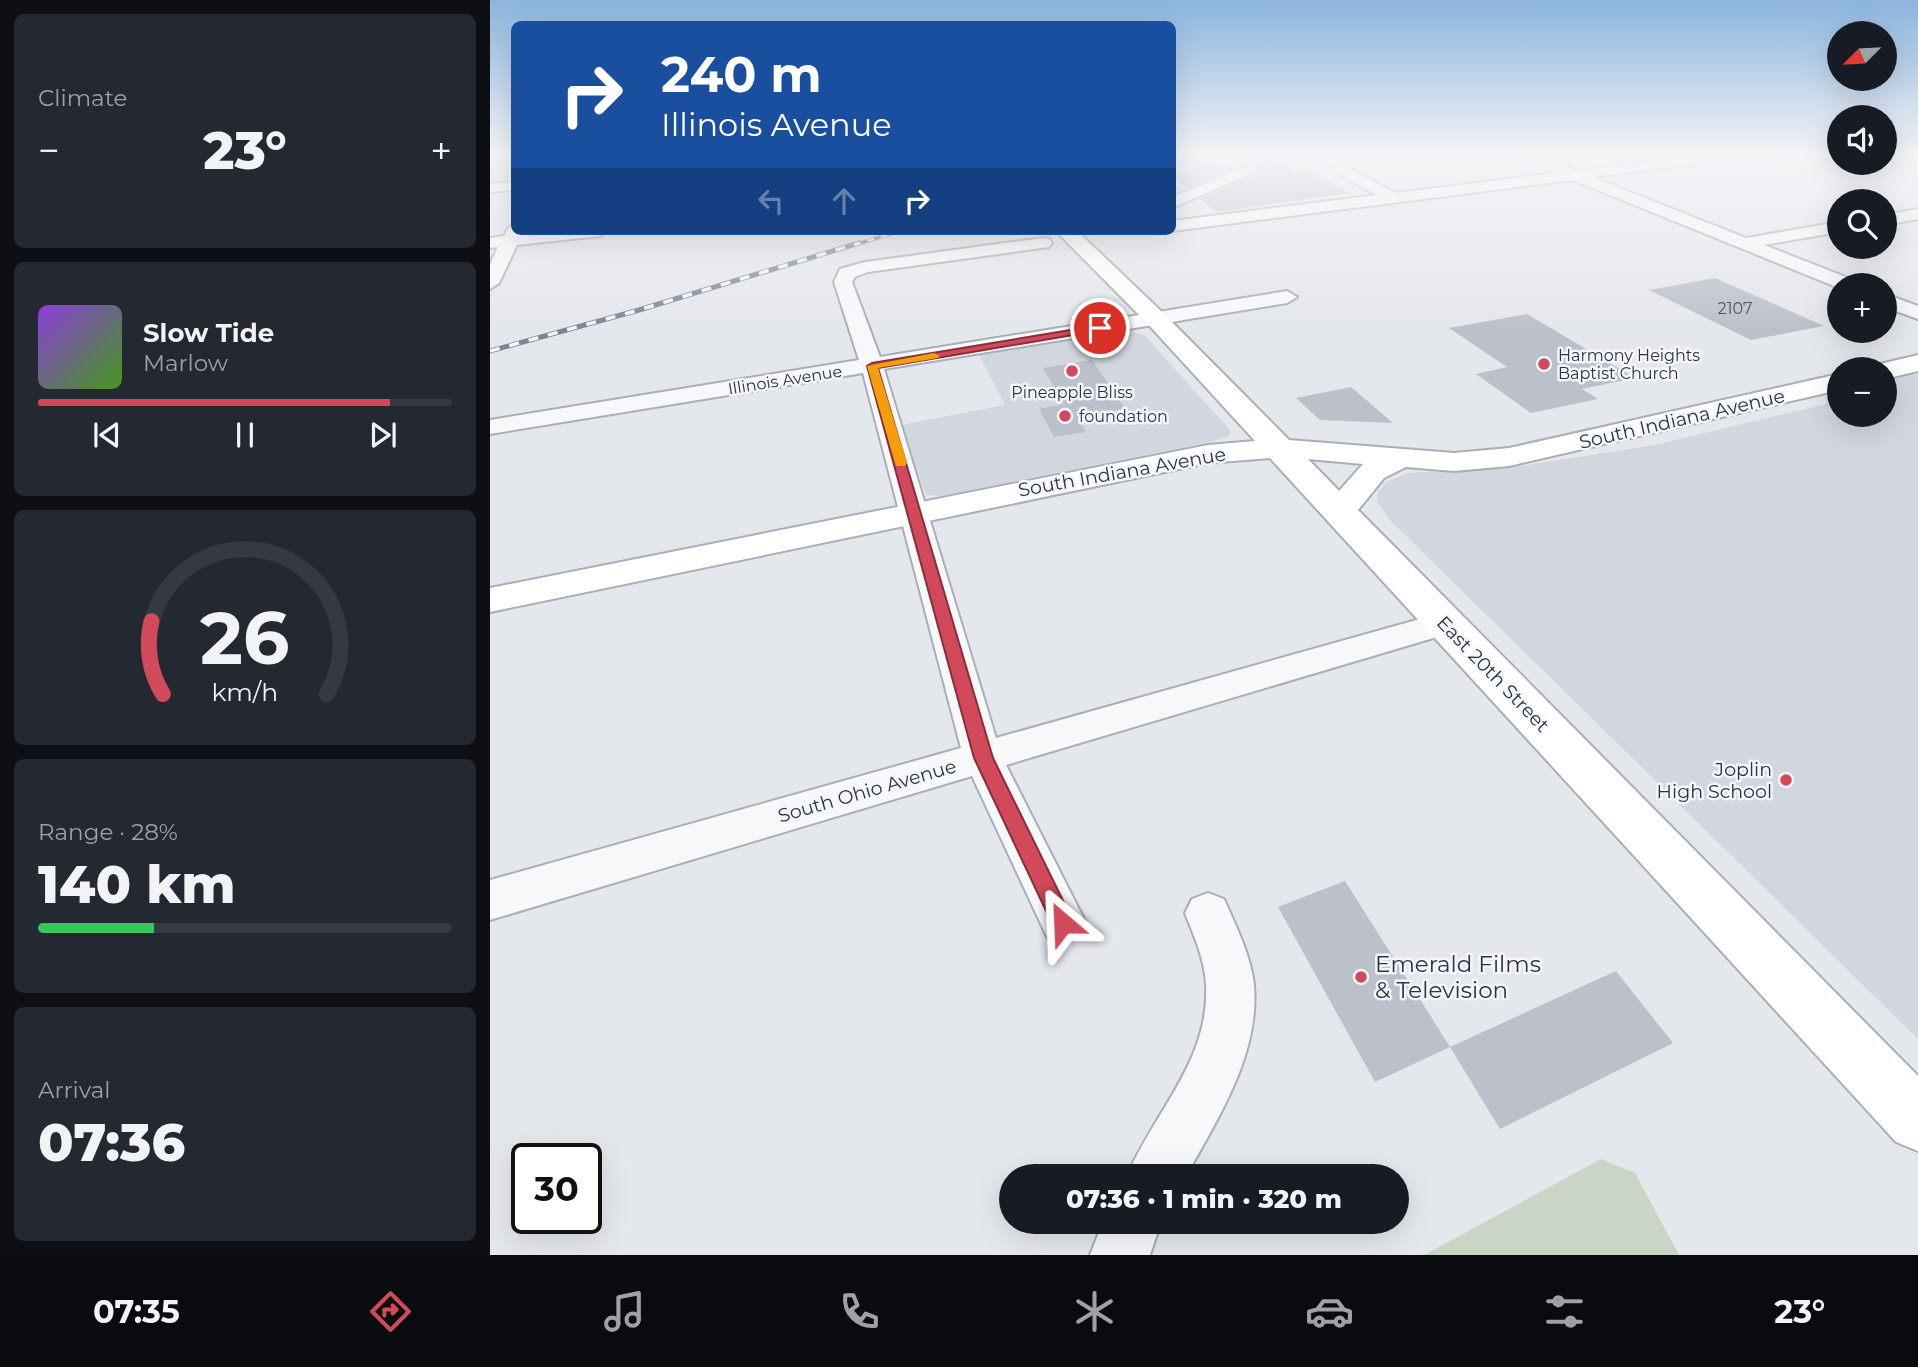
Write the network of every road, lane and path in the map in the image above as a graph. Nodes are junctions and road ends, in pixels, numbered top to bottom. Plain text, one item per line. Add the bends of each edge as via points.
1 (1292, 212) edge
2 (1665, 212) edge
3 (1918, 214) edge
4 (1897, 218) edge
5 (1176, 226) edge
6 (1827, 229) edge
7 (1070, 235) edge
8 (513, 236) edge
9 (490, 243) edge
10 (1043, 243) dead end
11 (1744, 243) junction
12 (1827, 276) edge
13 (490, 283) edge
14 (1287, 297) dead end
15 (1897, 305) edge
16 (1918, 313) edge
17 (1155, 318) junction
18 (1918, 363) edge
19 (872, 366) junction
20 (1897, 368) edge
21 (1827, 385) edge
22 (490, 427) edge
23 (1279, 448) junction
24 (1402, 457) junction
25 (915, 512) junction
26 (1339, 512) junction
27 (490, 600) edge
28 (1445, 624) junction
29 (983, 758) junction
30 (490, 900) edge
31 (1208, 914) dead end
32 (1063, 923) dead end
33 (1918, 1120) edge
34 (1162, 1164) edge
35 (1128, 1234) edge
36 (1120, 1255) edge

1 - 5 street
2 - 11 street
3 - 4 street
6 - 11 street
7 - 17 street, East 20th Street
8 - 9 street
8 - 13 street
10 - 19 street via 847,273 843,282
11 - 12 street
14 - 17 street, Illinois Avenue
15 - 16 street
17 - 19 street, Illinois Avenue
17 - 23 street, East 20th Street
18 - 20 street
19 - 22 street, Illinois Avenue
19 - 25 street
21 - 24 street, South Indiana Avenue via 1529,455 1454,462
23 - 24 street, South Indiana Avenue
23 - 25 street, South Indiana Avenue via 1208,454
23 - 26 street, East 20th Street
24 - 26 street via 1373,471
25 - 27 street, South Indiana Avenue
25 - 29 street
26 - 28 street, East 20th Street
28 - 29 street, South Ohio Avenue
28 - 33 street, East 20th Street
29 - 30 street, South Ohio Avenue
29 - 32 street
31 - 34 street via 1230,984 1230,1021 1192,1114
35 - 36 street

